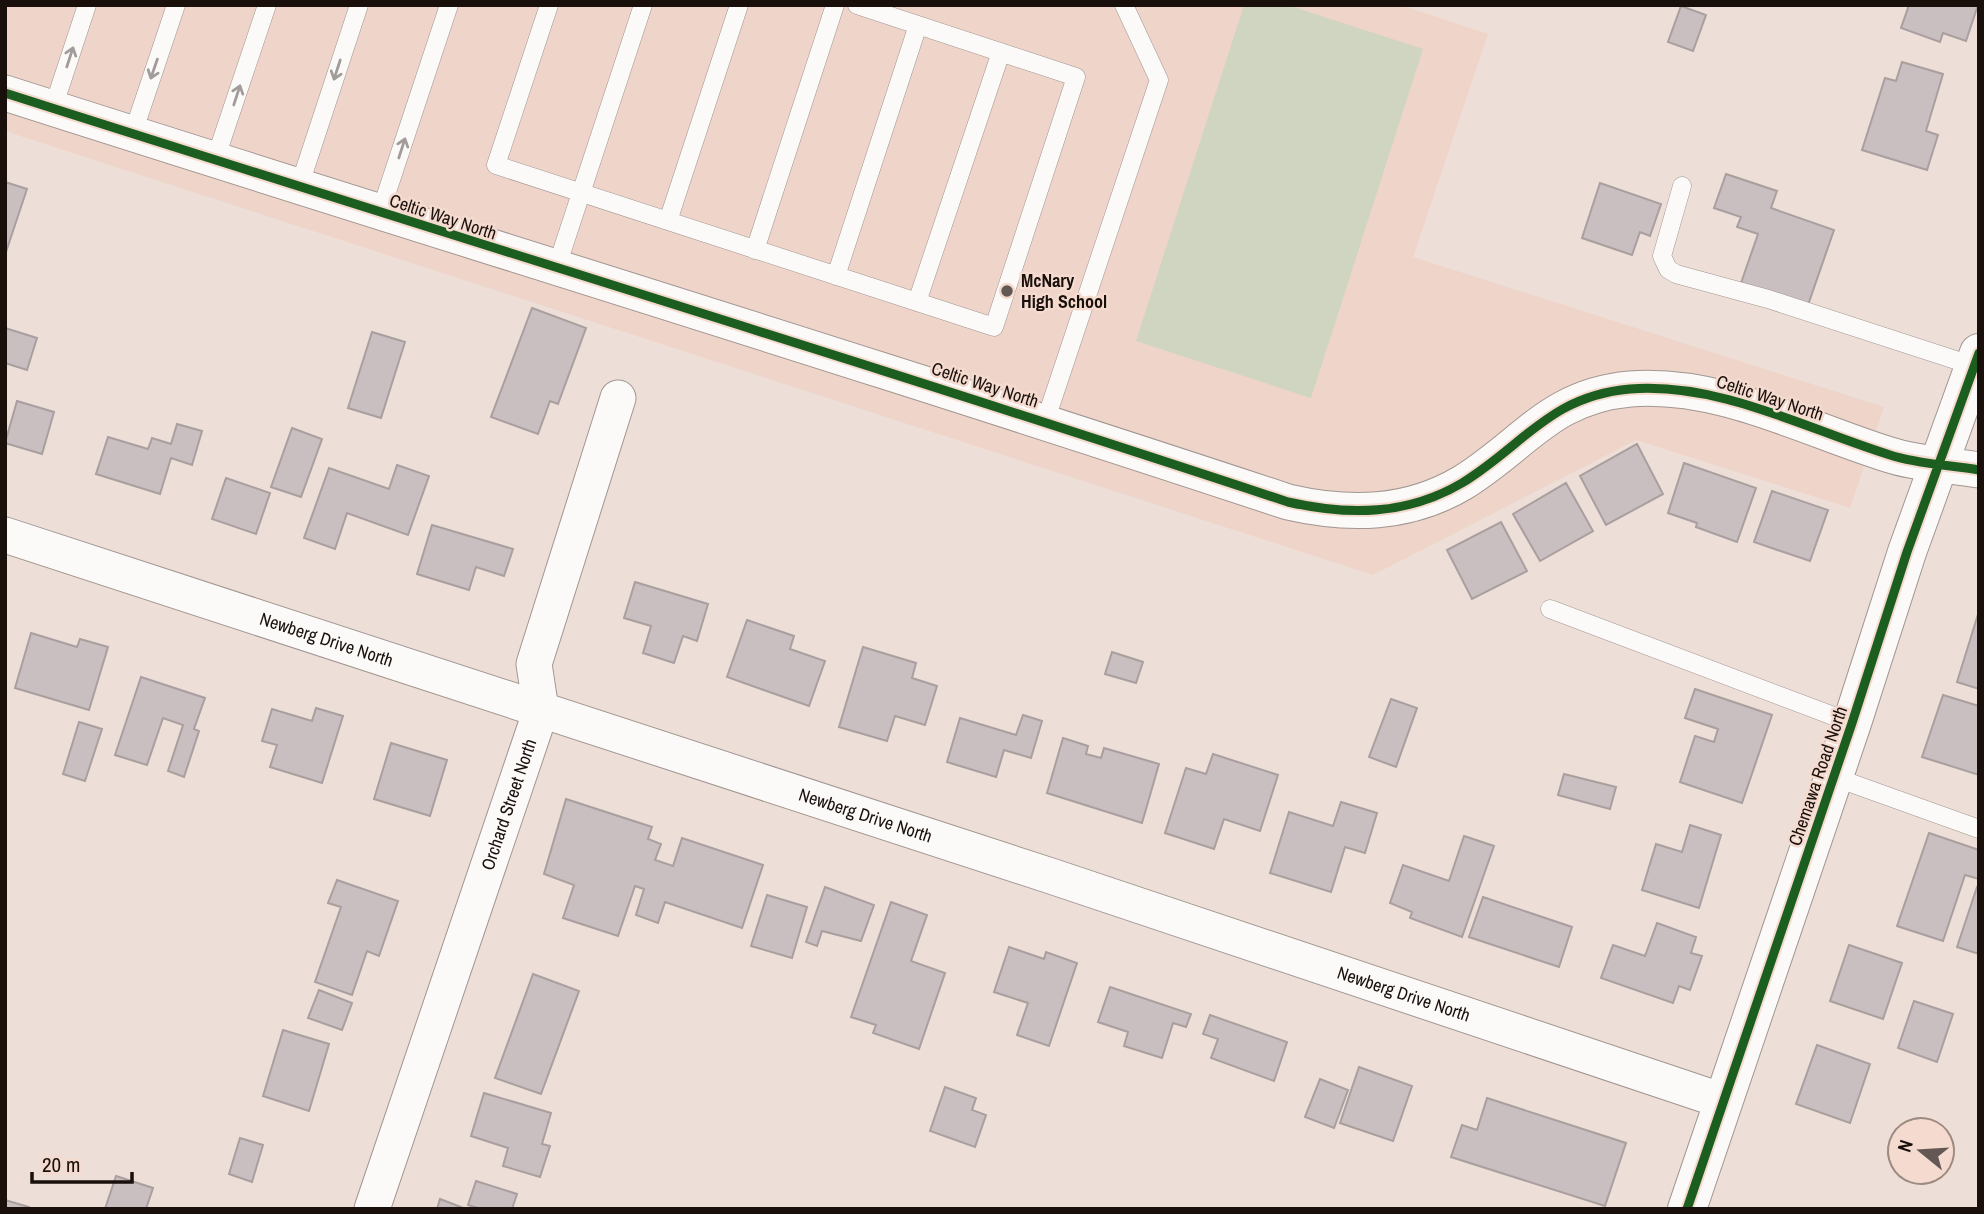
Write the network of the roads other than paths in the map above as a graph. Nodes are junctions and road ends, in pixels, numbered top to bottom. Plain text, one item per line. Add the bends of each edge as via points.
1 (87, 5) edge
2 (176, 5) edge
3 (267, 5) edge
4 (359, 5) edge
5 (449, 5) edge
6 (549, 5) edge
7 (643, 5) edge
8 (739, 5) edge
9 (835, 5) edge
10 (857, 5) edge
11 (1124, 5) edge
12 (919, 25) junction
13 (1001, 52) junction
14 (5, 93) edge
15 (53, 108) junction
16 (133, 134) junction
17 (215, 160) junction
18 (1682, 186) dead end
19 (299, 187) junction
20 (581, 193) junction
21 (380, 213) junction
22 (668, 221) junction
23 (755, 250) junction
24 (556, 269) junction
25 (836, 276) junction
26 (917, 302) junction
27 (1977, 360) edge
28 (618, 398) dead end
29 (1045, 422) junction
30 (1940, 463) junction
31 (1979, 470) edge
32 (5, 535) edge
33 (1550, 609) dead end
34 (541, 710) junction
35 (1852, 723) junction
36 (1834, 777) junction
37 (1979, 830) edge
38 (1723, 1101) junction
39 (372, 1209) edge
40 (1687, 1209) edge

15 -> 1 lane
2 -> 16 lane
17 -> 3 lane
4 -> 19 lane
21 -> 5 lane
6 - 20 lane via 496,165
7 - 20 lane
8 - 22 lane
9 - 23 lane
10 - 12 lane
11 - 29 lane via 1159,80
12 - 13 lane
12 - 25 lane
13 - 26 lane
13 - 26 lane via 1076,77 994,327
14 - 15 street, Celtic Way North
15 - 16 street, Celtic Way North
16 - 17 street, Celtic Way North
17 - 19 street, Celtic Way North
18 - 27 lane via 1662,256 1676,274
19 - 21 street, Celtic Way North
20 - 22 lane
20 - 24 lane
21 - 24 street, Celtic Way North
22 - 23 lane
23 - 25 lane
24 - 29 street, Celtic Way North
25 - 26 lane
27 - 30 street, Chemawa Road North
28 - 34 street, Orchard Street North via 534,664
29 - 30 street, Celtic Way North via 1288,502 1332,510 1389,511 1425,501 1463,482 1559,409 1594,395 1629,389 1709,394 1894,457
30 - 31 street, Celtic Way North
30 - 35 street, Chemawa Road North
32 - 34 street, Newberg Drive North
33 - 35 lane
34 - 38 street, Newberg Drive North
34 - 39 street, Orchard Street North
35 - 36 street, Chemawa Road North
36 - 37 lane
36 - 38 street, Chemawa Road North
38 - 40 street, Chemawa Road North

